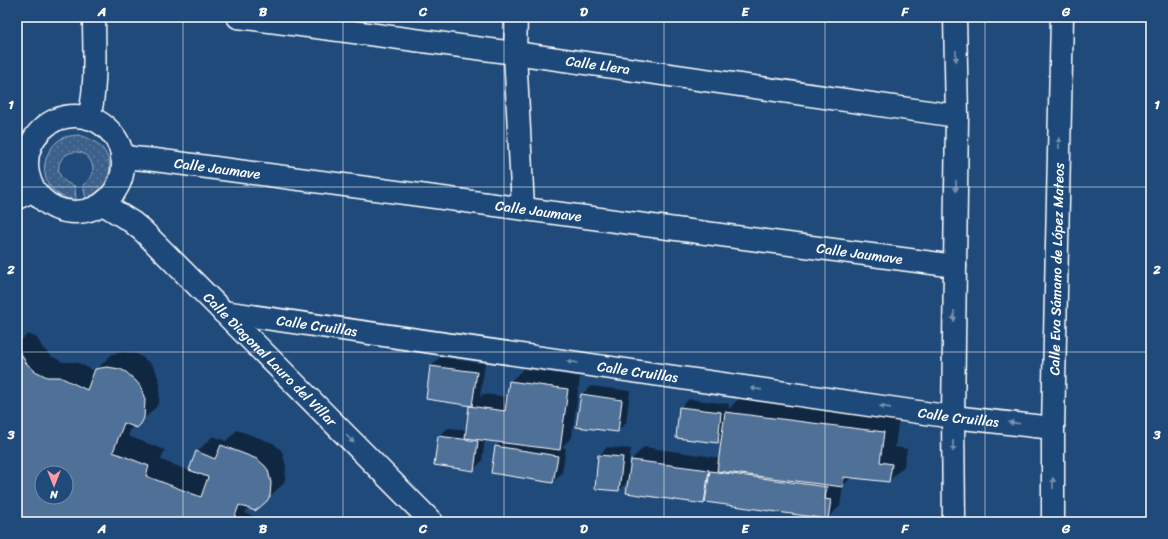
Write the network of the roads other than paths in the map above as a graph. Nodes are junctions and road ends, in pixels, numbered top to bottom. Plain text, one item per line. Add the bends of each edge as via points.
1 (94, 17) edge
2 (238, 17) edge
3 (516, 17) edge
4 (956, 17) edge
5 (1062, 17) edge
6 (515, 53) junction
7 (957, 116) junction
8 (89, 118) junction
9 (122, 157) junction
10 (26, 194) edge
11 (103, 204) junction
12 (523, 208) junction
13 (955, 266) junction
14 (223, 312) junction
15 (953, 417) junction
16 (1053, 428) junction
17 (432, 522) edge
18 (954, 522) edge
19 (1053, 522) edge

1 - 8 street via 92,107
2 - 6 street, Calle Llera
3 - 6 street
4 -> 7 street
16 -> 5 street, Calle Eva Sámano de López Mateos
6 - 7 street, Calle Llera
6 - 12 street
7 -> 13 street
8 - 9 street via 110,131
8 - 10 street via 64,118 52,122 41,130 28,151
9 - 11 street via 121,178 116,190
9 - 12 street, Calle Jaumave
10 - 11 street via 40,197 60,210 73,212 86,211
11 - 14 street, Calle Diagonal Lauro del Villar via 143,231
12 - 13 street, Calle Jaumave
13 -> 15 street
15 -> 14 street, Calle Cruillas
14 -> 17 street, Calle Diagonal Lauro del Villar
16 -> 15 street, Calle Cruillas
15 -> 18 street
19 -> 16 street, Calle Eva Sámano de López Mateos

